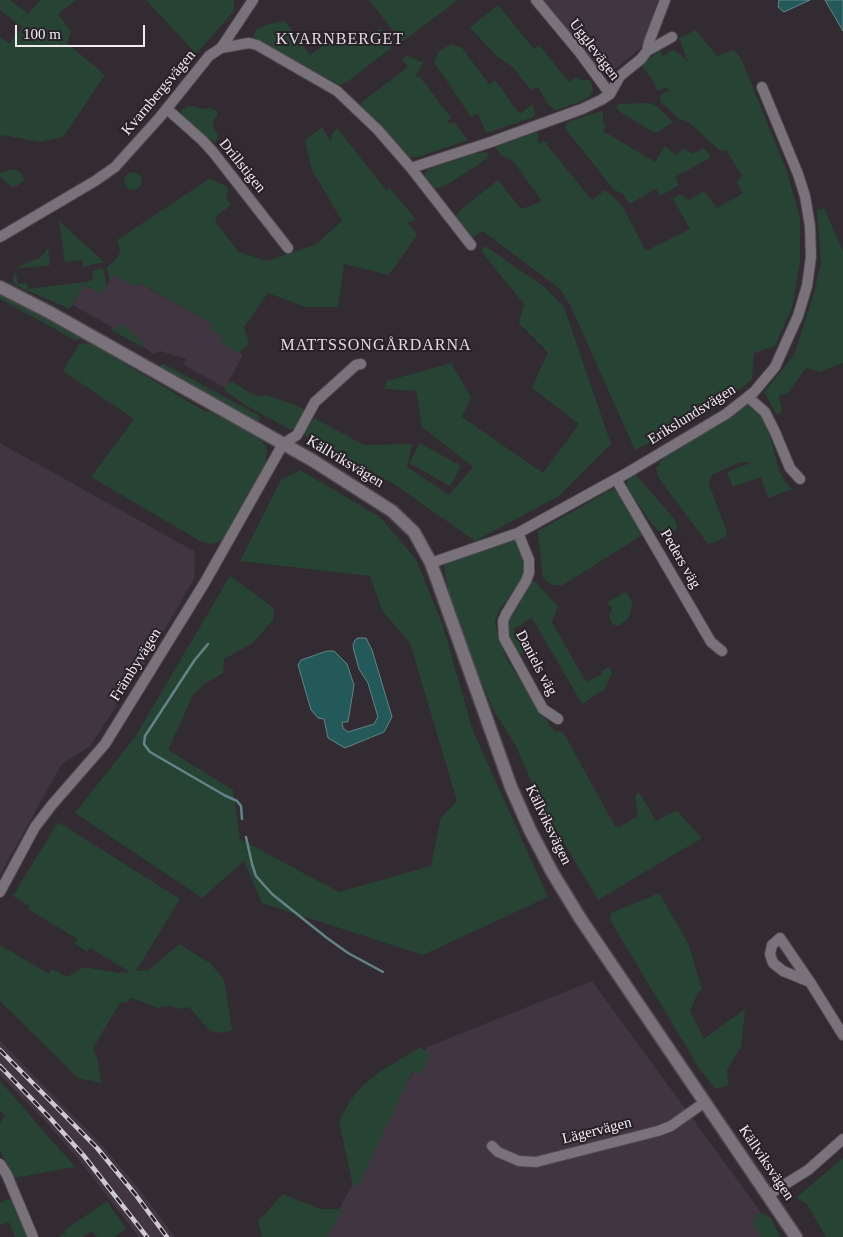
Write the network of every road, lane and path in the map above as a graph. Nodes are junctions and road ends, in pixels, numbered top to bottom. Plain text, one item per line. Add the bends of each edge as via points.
1 (253, 0) edge
2 (536, 0) edge
3 (665, 0) edge
4 (672, 37) dead end
5 (221, 48) junction
6 (648, 51) junction
7 (762, 87) dead end
8 (610, 94) junction
9 (167, 109) junction
10 (411, 168) junction
11 (0, 237) edge
12 (471, 245) dead end
13 (288, 248) dead end
14 (0, 286) edge
15 (361, 364) dead end
16 (748, 397) junction
17 (283, 444) junction
18 (616, 479) junction
19 (800, 479) dead end
20 (518, 533) junction
21 (431, 563) junction
22 (722, 651) dead end
23 (558, 719) dead end
24 (0, 892) edge
25 (810, 982) dead end
26 (843, 1035) edge
27 (704, 1102) junction
28 (843, 1139) edge
29 (492, 1146) dead end
30 (0, 1164) edge
31 (768, 1194) junction
32 (33, 1237) edge
33 (796, 1237) edge

1 - 5 street, Kvarnbergsvägen
2 - 8 street, Ugglevägen
3 - 6 street
4 - 6 street
5 - 9 street, Kvarnbergsvägen via 206,60
5 - 10 street via 249,43 258,45 337,91
6 - 8 street via 620,76
7 - 16 street, Erikslundsvägen via 805,196 811,257 807,286 788,342 776,367
8 - 10 street via 582,109
9 - 11 street, Kvarnbergsvägen via 115,167
9 - 13 street, Drillstigen via 213,152
10 - 12 street
14 - 17 street, Källviksvägen
15 - 17 street, Källviksvägen via 315,402 297,435
16 - 18 street, Erikslundsvägen via 726,414
16 - 19 street via 765,412 790,468
17 - 21 street, Källviksvägen via 392,511 414,532
17 - 24 street, Främbyvägen via 205,582 105,744 35,827
18 - 20 street, Erikslundsvägen
18 - 22 street, Peders väg via 711,642
20 - 21 street, Erikslundsvägen
20 - 23 street, Daniels väg via 529,560 529,573 503,621 504,638 543,709
21 - 27 street, Källviksvägen via 500,760 530,830 575,910
25 - 26 street
27 - 29 street, Lägervägen via 671,1126 658,1131 536,1162 519,1161
27 - 31 street, Källviksvägen
28 - 31 street via 808,1170
30 - 32 street
31 - 33 street, Källviksvägen

